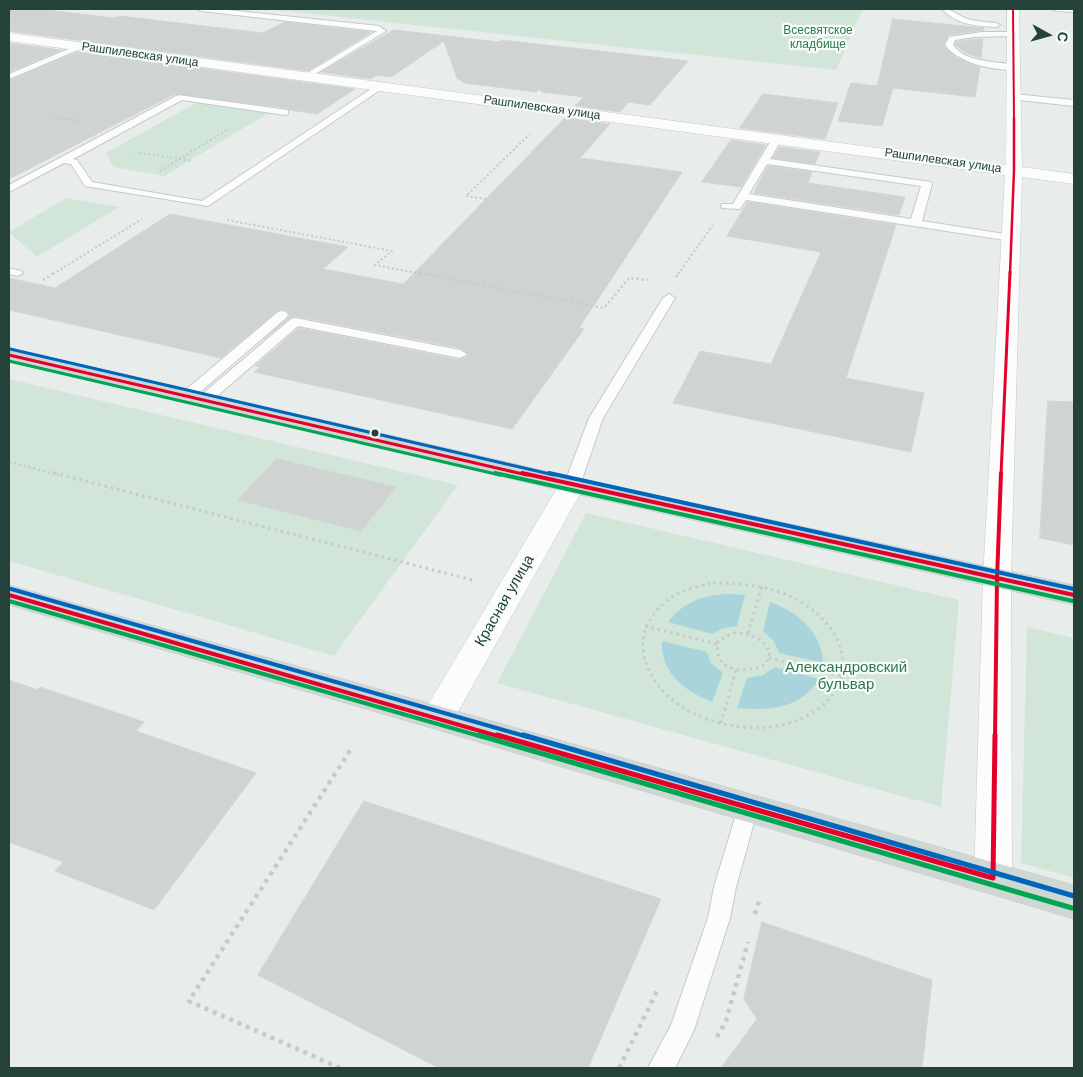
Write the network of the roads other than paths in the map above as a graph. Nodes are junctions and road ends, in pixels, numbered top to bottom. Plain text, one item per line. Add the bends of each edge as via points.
1 (201, 9) edge
2 (946, 9) edge
3 (1013, 9) edge
4 (1056, 9) edge
5 (1074, 10) edge
6 (1013, 30) junction
7 (9, 37) edge
8 (81, 47) junction
9 (1012, 68) junction
10 (9, 77) edge
11 (307, 77) junction
12 (380, 86) junction
13 (1013, 97) junction
14 (1074, 103) edge
15 (285, 112) dead end
16 (777, 139) junction
17 (62, 160) junction
18 (764, 161) junction
19 (1014, 170) junction
20 (1074, 179) edge
21 (9, 189) edge
22 (743, 196) junction
23 (726, 206) road end
24 (916, 222) junction
25 (1011, 238) junction
26 (669, 298) road end
27 (282, 315) dead end
28 (460, 354) dead end
29 (9, 355) edge
30 (196, 398) junction
31 (572, 485) junction
32 (997, 579) junction
33 (9, 595) edge
34 (1074, 595) edge
35 (438, 717) junction
36 (748, 808) junction
37 (993, 878) junction
38 (1074, 902) edge
39 (661, 1068) edge

1 - 11 lane via 382,30
2 - 6 lane via 962,20
3 - 6 main road
4 - 5 lane
6 - 9 main road
6 - 9 lane via 963,35 952,39 949,45 951,50 970,59
7 - 8 main road, Рашпилевская улица
8 - 10 lane
8 - 11 main road, Рашпилевская улица
9 - 13 main road
11 - 12 main road, Рашпилевская улица
12 - 16 main road, Рашпилевская улица
12 - 17 lane via 204,204 89,184 74,162
13 - 14 lane
13 - 19 main road
15 - 17 lane via 180,97
16 - 18 lane
16 - 19 main road, Рашпилевская улица
17 - 21 lane
18 - 22 lane
18 - 24 lane via 926,184
19 - 20 main road, Рашпилевская улица
19 - 25 main road
22 - 23 lane via 736,208
22 - 24 lane
24 - 25 lane
25 - 32 main road
26 - 31 lane via 596,418
27 - 30 lane
28 - 30 lane via 295,322
29 - 30 main road
30 - 31 main road
31 - 32 main road
31 - 35 main road, Красная улица
32 - 34 main road
32 - 37 main road
33 - 35 main road
35 - 36 main road
36 - 37 main road
36 - 39 lane via 719,918 682,1030
37 - 38 main road

